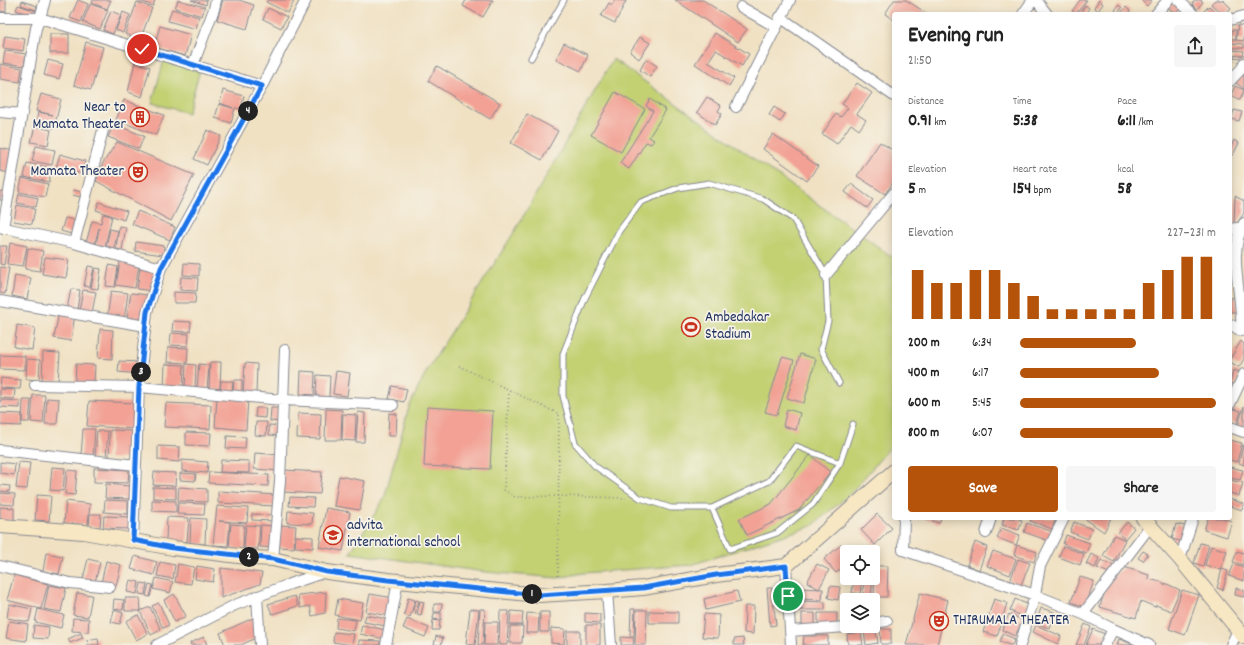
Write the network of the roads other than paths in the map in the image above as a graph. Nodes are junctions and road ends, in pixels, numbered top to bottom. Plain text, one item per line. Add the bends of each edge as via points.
1 (45, 0) edge
2 (216, 0) edge
3 (306, 0) edge
4 (564, 0) edge
5 (790, 0) edge
6 (1033, 0) edge
7 (1036, 0) edge
8 (1168, 0) edge
9 (1178, 0) edge
10 (742, 7) dead end
11 (1024, 12) edge
12 (1045, 12) edge
13 (1158, 12) edge
14 (1191, 12) edge
15 (1244, 16) edge
16 (0, 18) edge
17 (40, 18) junction
18 (1232, 19) edge
19 (778, 22) junction
20 (531, 58) dead end
21 (1244, 63) edge
22 (193, 65) junction
23 (1232, 79) edge
24 (262, 86) junction
25 (892, 95) edge
26 (736, 107) dead end
27 (0, 112) edge
28 (22, 114) junction
29 (103, 130) dead end
30 (892, 195) edge
31 (1243, 226) edge
32 (1, 228) edge
33 (1232, 229) edge
34 (74, 242) junction
35 (1241, 265) edge
36 (161, 268) junction
37 (826, 275) junction
38 (0, 301) edge
39 (1232, 324) edge
40 (146, 326) junction
41 (1243, 327) edge
42 (285, 350) dead end
43 (1244, 374) edge
44 (839, 383) dead end
45 (35, 386) dead end
46 (139, 387) junction
47 (283, 400) junction
48 (1232, 400) edge
49 (393, 405) dead end
50 (853, 424) dead end
51 (1232, 428) edge
52 (1244, 432) edge
53 (0, 450) edge
54 (840, 462) junction
55 (136, 465) junction
56 (892, 473) edge
57 (712, 508) junction
58 (904, 520) edge
59 (991, 520) edge
60 (1063, 520) edge
61 (1192, 520) edge
62 (1147, 522) edge
63 (0, 526) edge
64 (986, 533) dead end
65 (133, 540) junction
66 (273, 559) junction
67 (1180, 559) junction
68 (0, 566) edge
69 (786, 566) junction
70 (327, 572) junction
71 (398, 581) junction
72 (110, 587) dead end
73 (607, 591) junction
74 (1035, 595) junction
75 (257, 596) junction
76 (1083, 614) junction
77 (887, 621) dead end
78 (880, 622) edge
79 (840, 627) edge
80 (1113, 629) junction
81 (790, 631) junction
82 (1241, 633) edge
83 (157, 645) edge
84 (260, 645) edge
85 (386, 645) edge
86 (611, 645) edge
87 (791, 645) edge
88 (1020, 645) edge
89 (1105, 645) edge
90 (1149, 645) edge
91 (1231, 645) edge

1 - 17 street
2 - 22 street
3 - 24 street
4 - 20 lane
5 - 19 street
6 - 11 street
7 - 12 street
8 - 13 street
9 - 14 street
10 - 19 street
15 - 18 street
16 - 17 street
17 - 22 street
17 - 28 street via 36,28
19 - 25 street
19 - 26 street
21 - 23 street
22 - 24 street
24 - 36 street
27 - 28 street
28 - 32 street
29 - 34 street
30 - 37 street
31 - 33 street
31 - 35 street via 1236,255
32 - 34 street
34 - 36 street
35 - 41 street
36 - 40 street via 147,312
37 - 44 lane via 828,321 821,349
37 - 57 lane via 793,219 763,199 709,183 678,188 641,202 619,232 585,298 563,354 563,396 575,443 595,466 640,498 671,508
38 - 40 street
39 - 41 street
40 - 46 street
42 - 47 street
43 - 48 street
45 - 46 street
46 - 47 street
46 - 55 street
47 - 49 street
47 - 66 street via 280,481
50 - 54 lane
51 - 52 street
53 - 55 street
54 - 57 lane via 796,446 768,481
54 - 57 lane via 813,504 777,533 730,549
55 - 65 street
56 - 69 street
58 - 74 street via 903,550
59 - 64 street
60 - 74 street via 1040,566
61 - 67 street
62 - 67 street
62 - 76 street
63 - 65 street via 84,532
65 - 66 street via 173,548
66 - 70 street
67 - 82 street
68 - 72 street via 70,583
69 - 73 street via 643,588
69 - 81 street
70 - 71 street
70 - 75 street
71 - 73 street via 539,595
71 - 85 street
73 - 86 street
74 - 76 street
74 - 88 street
75 - 83 street
75 - 84 street
76 - 80 street
77 - 78 street
79 - 81 street
80 - 89 street
80 - 90 street
81 - 87 street
82 - 91 street

